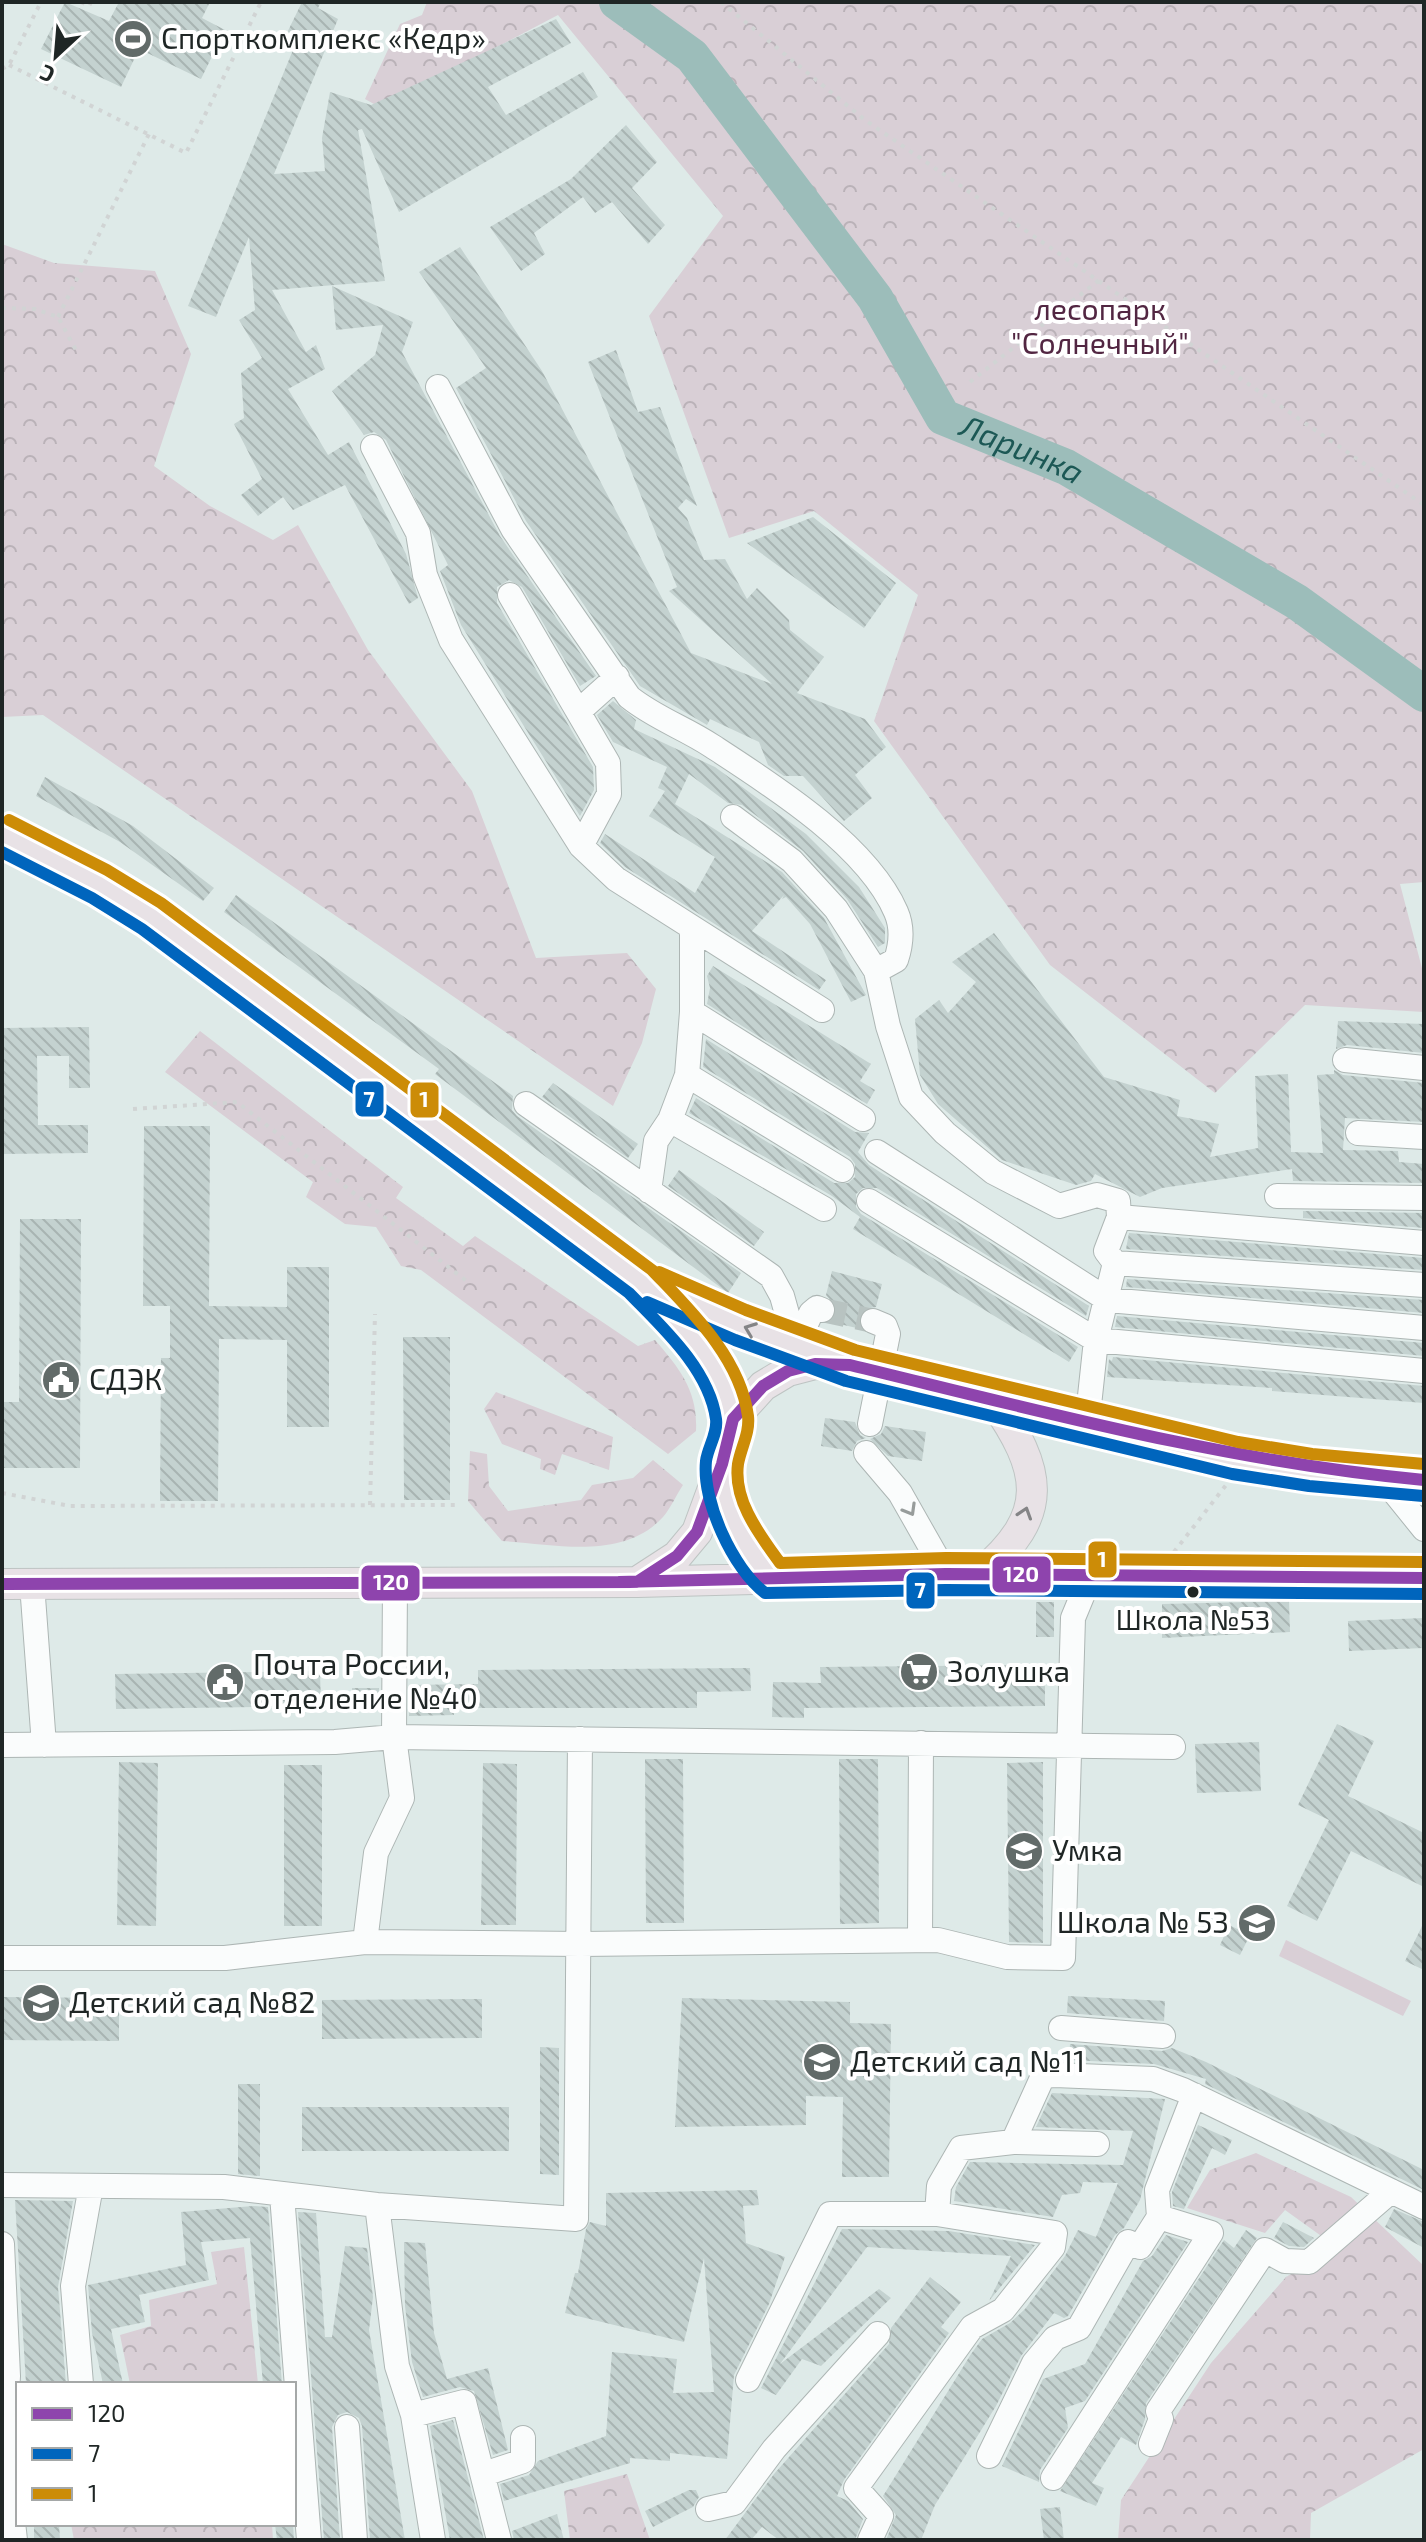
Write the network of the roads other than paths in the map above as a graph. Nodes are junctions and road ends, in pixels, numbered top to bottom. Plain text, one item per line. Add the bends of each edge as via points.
1 (438, 387) dead end
2 (373, 447) dead end
3 (510, 595) dead end
4 (617, 677) junction
5 (579, 711) junction
6 (733, 817) dead end
7 (2, 834) edge
8 (581, 846) junction
9 (692, 928) junction
10 (876, 971) junction
11 (822, 1010) dead end
12 (692, 1012) junction
13 (1345, 1060) dead end
14 (1424, 1068) edge
15 (687, 1075) junction
16 (526, 1104) dead end
17 (863, 1119) dead end
18 (670, 1120) junction
19 (1358, 1133) dead end
20 (1424, 1137) edge
21 (877, 1152) dead end
22 (842, 1170) dead end
23 (649, 1191) junction
24 (1277, 1196) dead end
25 (1424, 1198) edge
26 (869, 1201) dead end
27 (824, 1209) dead end
28 (1119, 1217) junction
29 (1424, 1243) edge
30 (1115, 1263) junction
31 (640, 1281) junction
32 (1424, 1285) edge
33 (1108, 1300) junction
34 (822, 1310) dead end
35 (873, 1321) dead end
36 (1424, 1328) edge
37 (1096, 1340) junction
38 (796, 1346) junction
39 (864, 1368) junction
40 (1424, 1371) edge
41 (993, 1400) junction
42 (733, 1419) junction
43 (870, 1424) dead end
44 (1087, 1424) junction
45 (866, 1453) dead end
46 (722, 1464) junction
47 (1382, 1477) junction
48 (1424, 1480) edge
49 (1424, 1529) edge
50 (946, 1574) junction
51 (980, 1574) junction
52 (1099, 1575) junction
53 (1424, 1578) edge
54 (772, 1579) junction
55 (395, 1582) junction
56 (637, 1582) junction
57 (17, 1584) edge
58 (394, 1737) junction
59 (580, 1739) junction
60 (921, 1743) junction
61 (2, 1745) edge
62 (44, 1745) junction
63 (1069, 1745) junction
64 (1173, 1747) dead end
65 (920, 1940) junction
66 (365, 1942) junction
67 (580, 1944) junction
68 (2, 1958) edge
69 (1061, 2028) dead end
70 (1163, 2036) dead end
71 (1194, 2095) junction
72 (1013, 2142) junction
73 (1097, 2144) dead end
74 (2, 2185) edge
75 (91, 2186) junction
76 (1391, 2191) junction
77 (282, 2195) junction
78 (377, 2205) junction
79 (1424, 2207) edge
80 (937, 2214) junction
81 (1159, 2217) junction
82 (2, 2244) edge
83 (878, 2334) dead end
84 (748, 2380) dead end
85 (81, 2382) edge
86 (413, 2415) junction
87 (347, 2427) dead end
88 (523, 2438) dead end
89 (1151, 2444) dead end
90 (989, 2456) dead end
91 (484, 2474) junction
92 (1053, 2478) dead end
93 (708, 2509) dead end
94 (15, 2540) edge
95 (309, 2540) edge
96 (355, 2540) edge
97 (433, 2540) edge
98 (499, 2540) edge
99 (870, 2540) edge

1 - 4 lane via 513,529
2 - 8 lane via 418,533 425,575 451,640
3 - 5 lane
4 - 5 lane
4 - 10 lane via 629,697 651,715 710,745 803,811 876,879 897,914 901,943 896,960
5 - 8 lane via 608,763 609,794
6 - 10 lane via 792,861 836,909
7 - 31 main road via 151,916
8 - 9 lane via 616,879
9 - 11 lane
9 - 12 lane
10 - 28 lane via 911,1097 945,1133 993,1172 1059,1206 1097,1195 1118,1201
12 - 15 lane
12 - 17 lane
13 - 14 lane
15 - 18 lane
15 - 22 lane
16 - 23 lane
18 - 23 lane via 656,1141
18 - 27 lane
19 - 20 lane
21 - 33 lane
23 - 38 lane via 771,1276
24 - 25 lane
26 - 37 lane
28 - 29 lane
28 - 30 lane via 1106,1251
30 - 32 lane
30 - 33 lane
38 -> 31 main road
31 - 42 main road via 694,1338
33 - 36 lane
33 - 37 lane
34 - 38 lane via 811,1313
35 - 39 lane via 888,1330
37 - 40 lane
37 - 44 lane
38 - 39 main road
39 - 41 main road
39 - 42 main road via 815,1364 788,1371 763,1386
39 - 43 lane
41 - 44 main road
51 -> 41 main road via 1009,1550 1026,1515 1034,1478 1021,1439
42 - 46 main road
44 - 47 main road via 1235,1458
45 -> 50 lane via 900,1493
46 - 54 main road via 729,1515
46 - 56 main road via 697,1532 677,1556
47 - 48 main road
47 - 49 lane
50 - 51 main road
50 - 54 main road
51 - 52 main road
52 - 53 main road
52 - 63 lane via 1085,1589 1073,1618
54 - 56 main road
55 - 56 main road
55 - 57 main road
55 - 58 lane
57 - 62 lane
58 - 59 lane
58 - 62 lane
58 - 66 lane via 402,1798 376,1853
59 - 60 lane
59 - 67 lane
60 - 63 lane
60 - 65 lane
61 - 62 lane
63 - 64 lane
63 - 65 lane via 1063,1958 1007,1957
65 - 67 lane
66 - 67 lane
66 - 68 lane via 225,1958
67 - 78 lane via 576,2219
69 - 70 lane
71 - 72 lane via 1153,2079 1043,2076
71 - 76 lane
71 - 81 lane via 1157,2190
72 - 73 lane
72 - 80 lane via 961,2148 939,2186
74 - 75 lane
75 - 77 lane via 224,2187
75 - 85 lane via 73,2286
76 - 79 lane
76 - 89 lane via 1309,2262 1285,2261 1265,2250 1158,2411 1161,2419
77 - 78 lane
77 - 95 lane
78 - 86 lane via 397,2366
80 - 84 lane via 830,2214
80 - 99 lane via 1055,2233 1053,2247 1003,2310 972,2327 856,2488 881,2516
81 - 90 lane via 1140,2247 1128,2242 1079,2328 1055,2338 1034,2363
81 - 92 lane via 1211,2233
82 - 94 lane via 8,2376 4,2443
83 - 93 lane via 774,2449 734,2503
86 - 91 lane via 464,2402
86 - 97 lane
87 - 96 lane
88 - 91 lane via 523,2461
91 - 98 lane

